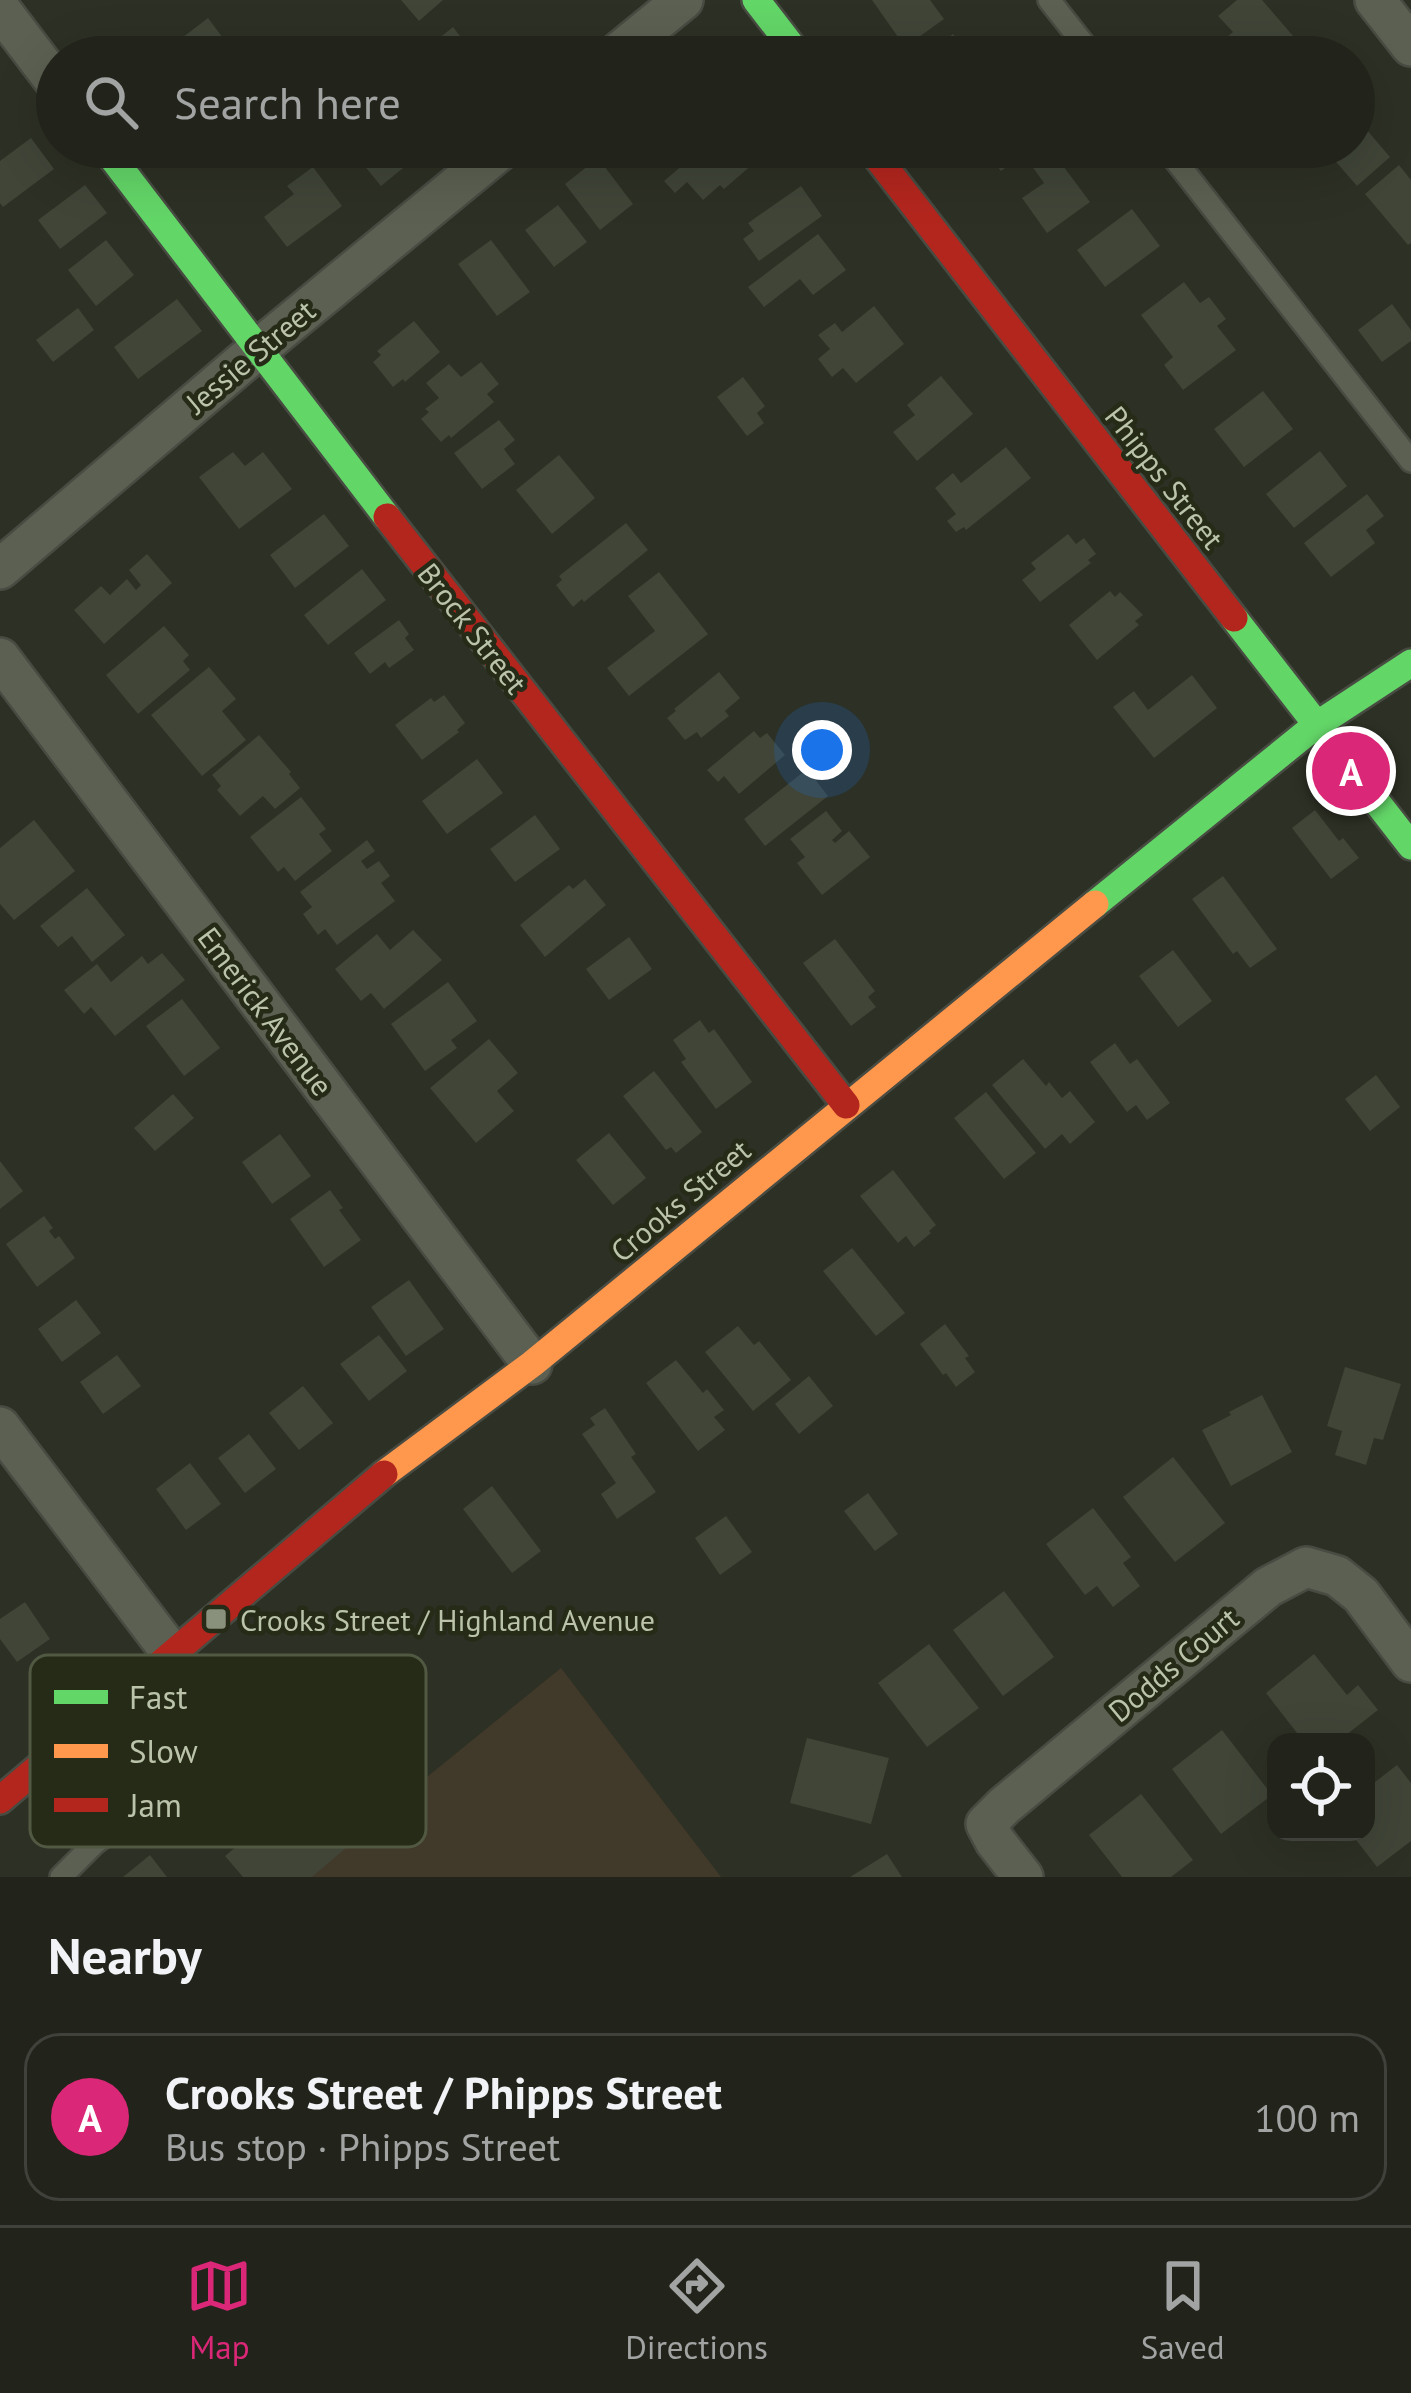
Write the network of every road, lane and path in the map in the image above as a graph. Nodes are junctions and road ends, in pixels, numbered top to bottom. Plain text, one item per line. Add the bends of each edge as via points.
1 (683, 0) edge
2 (756, 0) edge
3 (1049, 0) edge
4 (1376, 0) edge
5 (0, 9) edge
6 (639, 36) edge
7 (784, 36) edge
8 (1077, 36) edge
9 (1411, 46) edge
10 (36, 56) edge
11 (120, 168) edge
12 (478, 168) edge
13 (885, 168) edge
14 (1181, 168) edge
15 (256, 350) junction
16 (1411, 461) edge
17 (0, 569) edge
18 (0, 658) edge
19 (1411, 662) edge
20 (1316, 726) junction
21 (1411, 846) edge
22 (846, 1106) junction
23 (532, 1364) junction
24 (0, 1427) edge
25 (173, 1655) joint
26 (1411, 1662) edge
27 (30, 1774) edge
28 (0, 1799) edge
29 (91, 1847) edge
30 (61, 1877) edge
31 (1023, 1877) edge

1 - 6 street
2 - 7 street
3 - 8 lane
4 - 9 street
5 - 10 street
11 - 15 street, Brock Street
12 - 15 street, Jessie Street
13 - 20 street, Phipps Street
14 - 16 lane
15 - 17 street, Jessie Street
15 - 22 street, Brock Street
18 - 23 street, Emerick Avenue
19 - 20 street, Crooks Street
20 - 21 street, Phipps Street
20 - 22 street, Crooks Street
22 - 23 street, Crooks Street
23 - 25 street, Crooks Street via 394,1466
24 - 25 street
26 - 31 street, Dodds Court via 1336,1576 1306,1567 1268,1587 986,1824
27 - 28 street, Crooks Street
29 - 30 lane

